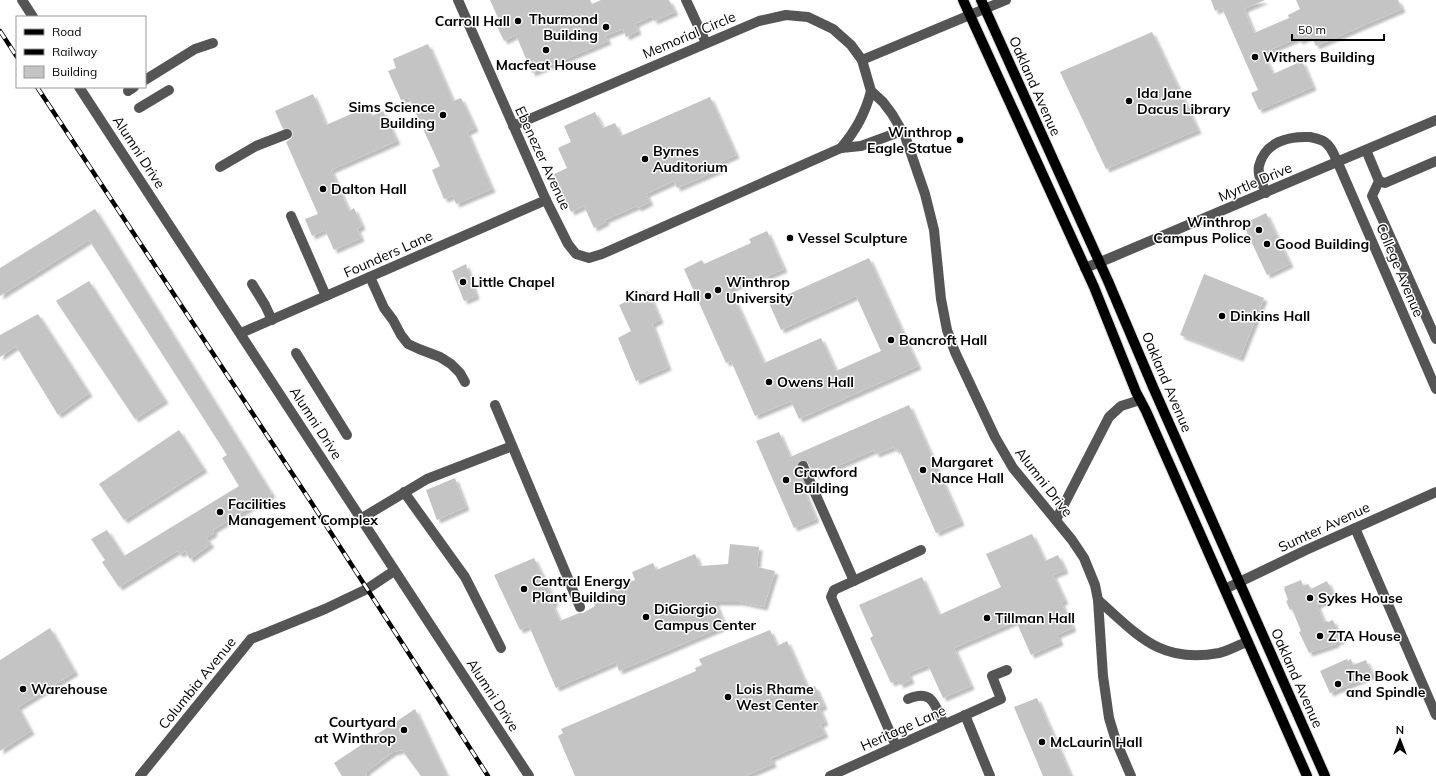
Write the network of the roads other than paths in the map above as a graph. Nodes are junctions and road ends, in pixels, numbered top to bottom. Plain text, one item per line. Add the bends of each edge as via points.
1 (22, 0) edge
2 (458, 0) edge
3 (686, 0) edge
4 (963, 0) edge
5 (1006, 0) edge
6 (983, 5) edge
7 (970, 15) junction
8 (32, 16) edge
9 (213, 43) dead end
10 (706, 43) junction
11 (862, 60) junction
12 (146, 79) edge
13 (80, 88) edge
14 (169, 90) dead end
15 (871, 91) junction
16 (139, 108) dead end
17 (1436, 120) edge
18 (513, 126) junction
19 (287, 134) dead end
20 (903, 134) junction
21 (841, 148) junction
22 (1366, 150) junction
23 (1436, 161) edge
24 (1338, 162) junction
25 (220, 167) dead end
26 (1379, 182) junction
27 (1266, 193) junction
28 (546, 200) junction
29 (291, 216) dead end
30 (1099, 263) junction
31 (1085, 268) junction
32 (370, 277) junction
33 (252, 284) dead end
34 (326, 296) junction
35 (272, 320) junction
36 (241, 333) junction
37 (1436, 339) edge
38 (296, 353) dead end
39 (465, 382) dead end
40 (1436, 388) edge
41 (1140, 400) junction
42 (495, 405) dead end
43 (347, 435) dead end
44 (512, 446) junction
45 (804, 466) dead end
46 (404, 492) junction
47 (1436, 492) edge
48 (362, 518) junction
49 (1056, 520) junction
50 (1355, 528) junction
51 (921, 550) dead end
52 (394, 571) junction
53 (854, 581) junction
54 (1240, 583) junction
55 (1225, 589) junction
56 (1098, 600) junction
57 (580, 607) dead end
58 (1263, 635) junction
59 (1247, 642) junction
60 (501, 648) dead end
61 (1007, 670) dead end
62 (908, 698) dead end
63 (965, 715) junction
64 (1436, 715) edge
65 (944, 724) junction
66 (896, 746) junction
67 (140, 776) edge
68 (529, 776) edge
69 (830, 776) edge
70 (990, 776) edge
71 (1131, 776) edge
72 (1307, 776) edge
73 (1325, 776) edge

1 - 8 street
2 - 18 street, Ebenezer Avenue
3 - 10 street
4 - 7 main road
5 - 6 street
6 - 7 street
6 - 30 main road, Oakland Avenue
7 - 11 street
7 - 31 main road
9 - 12 street via 196,49
10 - 11 street, Memorial Circle via 759,21 786,15 808,17 833,30 851,45
10 - 18 street, Memorial Circle
11 - 15 street, Memorial Circle
13 - 36 street, Alumni Drive
14 - 16 street
15 - 20 street, Memorial Circle via 892,114
15 - 21 street via 860,123
17 - 22 street, Myrtle Drive
18 - 28 street, Ebenezer Avenue
19 - 25 street via 256,146
20 - 21 street via 861,146
20 - 49 street, Alumni Drive via 925,194 934,230 940,299 955,352 1012,468
21 - 28 street, Ebenezer Avenue via 649,234 589,258 576,254 568,244
22 - 24 street, Myrtle Drive
22 - 26 street
23 - 26 street via 1385,183
24 - 27 street, Myrtle Drive
24 - 27 street, College Avenue via 1327,143 1315,138 1286,138 1272,146 1259,166 1258,174
24 - 40 street, College Avenue
26 - 37 street via 1372,196
27 - 30 street, Myrtle Drive
28 - 32 street, Founders Lane
29 - 34 street
30 - 31 street, Myrtle Drive
30 - 54 main road, Oakland Avenue
31 - 41 main road
32 - 34 street, Founders Lane
32 - 39 street via 384,308 408,344 451,364
33 - 35 street
34 - 35 street, Founders Lane
35 - 36 street, Founders Lane
36 - 48 street, Alumni Drive
38 - 43 street
41 - 49 street via 1121,406 1109,417
41 - 55 main road
42 - 44 street
44 - 46 street via 426,479
44 - 57 street
45 - 53 street
46 - 48 street
46 - 60 street via 465,577
47 - 50 street, Sumter Avenue
48 - 52 street, Alumni Drive
49 - 56 street, Alumni Drive via 1084,558
50 - 54 street, Sumter Avenue
50 - 64 street
51 - 53 street
52 - 67 street, Columbia Avenue via 325,609 251,639
52 - 68 street, Alumni Drive
53 - 66 street via 834,590 831,597
54 - 55 street, Sumter Avenue
54 - 58 main road, Oakland Avenue
55 - 59 main road
56 - 59 street via 1141,637 1157,648 1174,653 1195,655 1220,652
56 - 71 street, Alumni Drive via 1103,676 1109,718
58 - 59 main road
58 - 73 main road, Oakland Avenue
59 - 72 main road
61 - 63 street, Heritage Lane via 992,676 1001,699
62 - 65 street via 916,695 929,696
63 - 65 street, Heritage Lane
63 - 70 street
65 - 66 street, Heritage Lane
66 - 69 street, Heritage Lane

